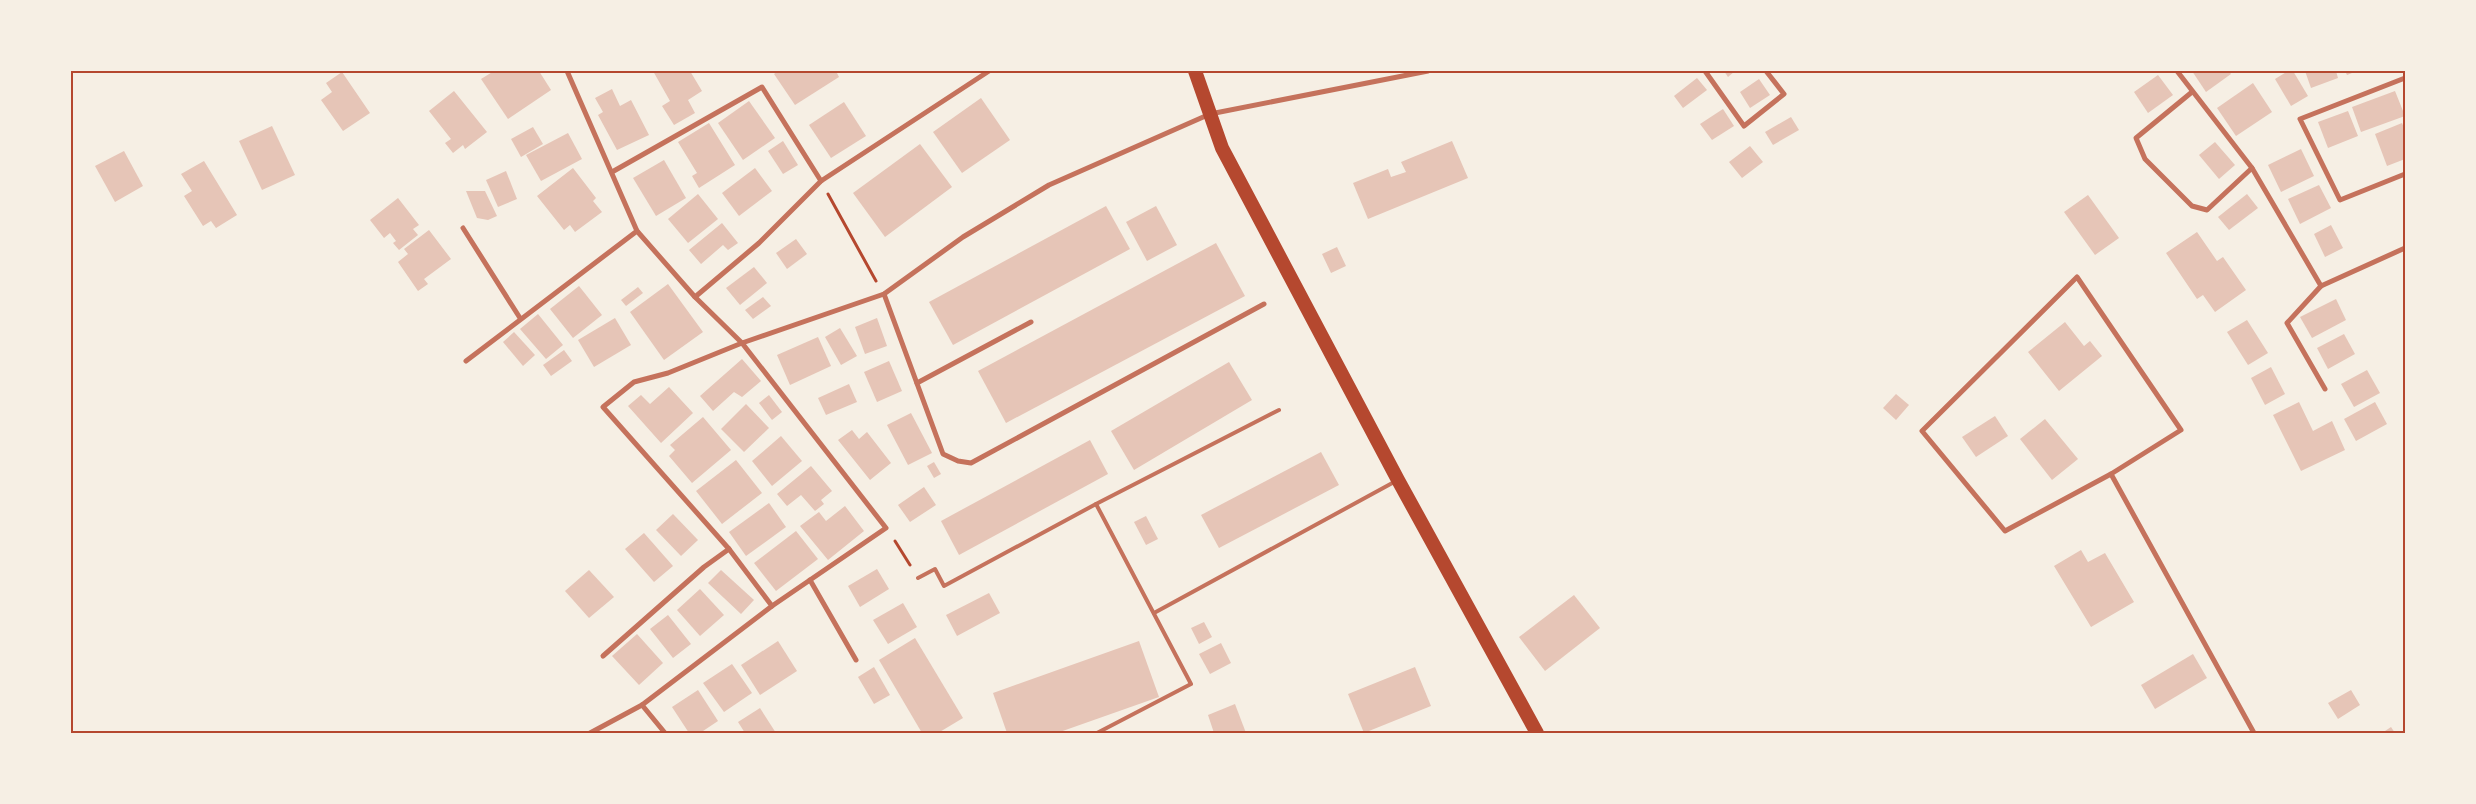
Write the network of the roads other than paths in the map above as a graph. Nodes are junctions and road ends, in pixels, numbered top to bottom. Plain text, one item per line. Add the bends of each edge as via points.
1 (567, 71) edge
2 (989, 71) edge
3 (1194, 71) edge
4 (1428, 71) edge
5 (1705, 71) edge
6 (1766, 71) edge
7 (2178, 71) edge
8 (2405, 78) edge
9 (2192, 92) junction
10 (1210, 114) junction
11 (2252, 168) junction
12 (612, 172) junction
13 (2405, 174) edge
14 (821, 181) junction
15 (463, 228) dead end
16 (638, 231) junction
17 (2405, 248) edge
18 (2321, 286) junction
19 (884, 294) junction
20 (696, 297) junction
21 (1264, 304) dead end
22 (520, 318) junction
23 (1030, 322) dead end
24 (742, 343) junction
25 (466, 361) dead end
26 (917, 383) junction
27 (2325, 389) dead end
28 (1279, 410) dead end
29 (2111, 474) junction
30 (1398, 480) junction
31 (1096, 504) junction
32 (729, 549) junction
33 (918, 578) road end
34 (810, 580) junction
35 (772, 606) junction
36 (1154, 613) junction
37 (603, 656) dead end
38 (856, 660) dead end
39 (642, 705) junction
40 (590, 733) edge
41 (665, 733) edge
42 (1097, 733) edge
43 (1537, 733) edge
44 (2254, 733) edge

1 - 12 street
2 - 14 street
3 - 10 highway
4 - 10 street
5 - 6 street via 1744,126 1784,94
7 - 9 street
8 - 13 street via 2300,119 2340,200
9 - 11 street
9 - 11 street via 2136,138 2146,159 2192,206 2207,210
10 - 19 street via 1050,185 963,237
10 - 30 highway via 1222,148
11 - 18 street
12 - 14 street via 762,86
12 - 16 street
14 - 20 street via 759,243
15 - 22 street
16 - 20 street
16 - 22 street
17 - 18 street
18 - 27 street via 2287,324
19 - 24 street
19 - 26 street
20 - 24 street
21 - 26 street via 971,463 958,462 943,454
22 - 25 street
23 - 26 street
24 - 32 street via 668,373 634,382 603,407
24 - 34 street via 886,528
28 - 31 lane
29 - 29 street via 2181,430 2077,277 1922,431 2005,532
29 - 44 street
30 - 36 lane
30 - 43 highway
31 - 33 lane via 944,586 934,569
31 - 36 lane
32 - 35 street
32 - 37 street
34 - 35 street
34 - 38 street
35 - 39 street
36 - 42 lane via 1191,684
39 - 40 street
39 - 41 street

